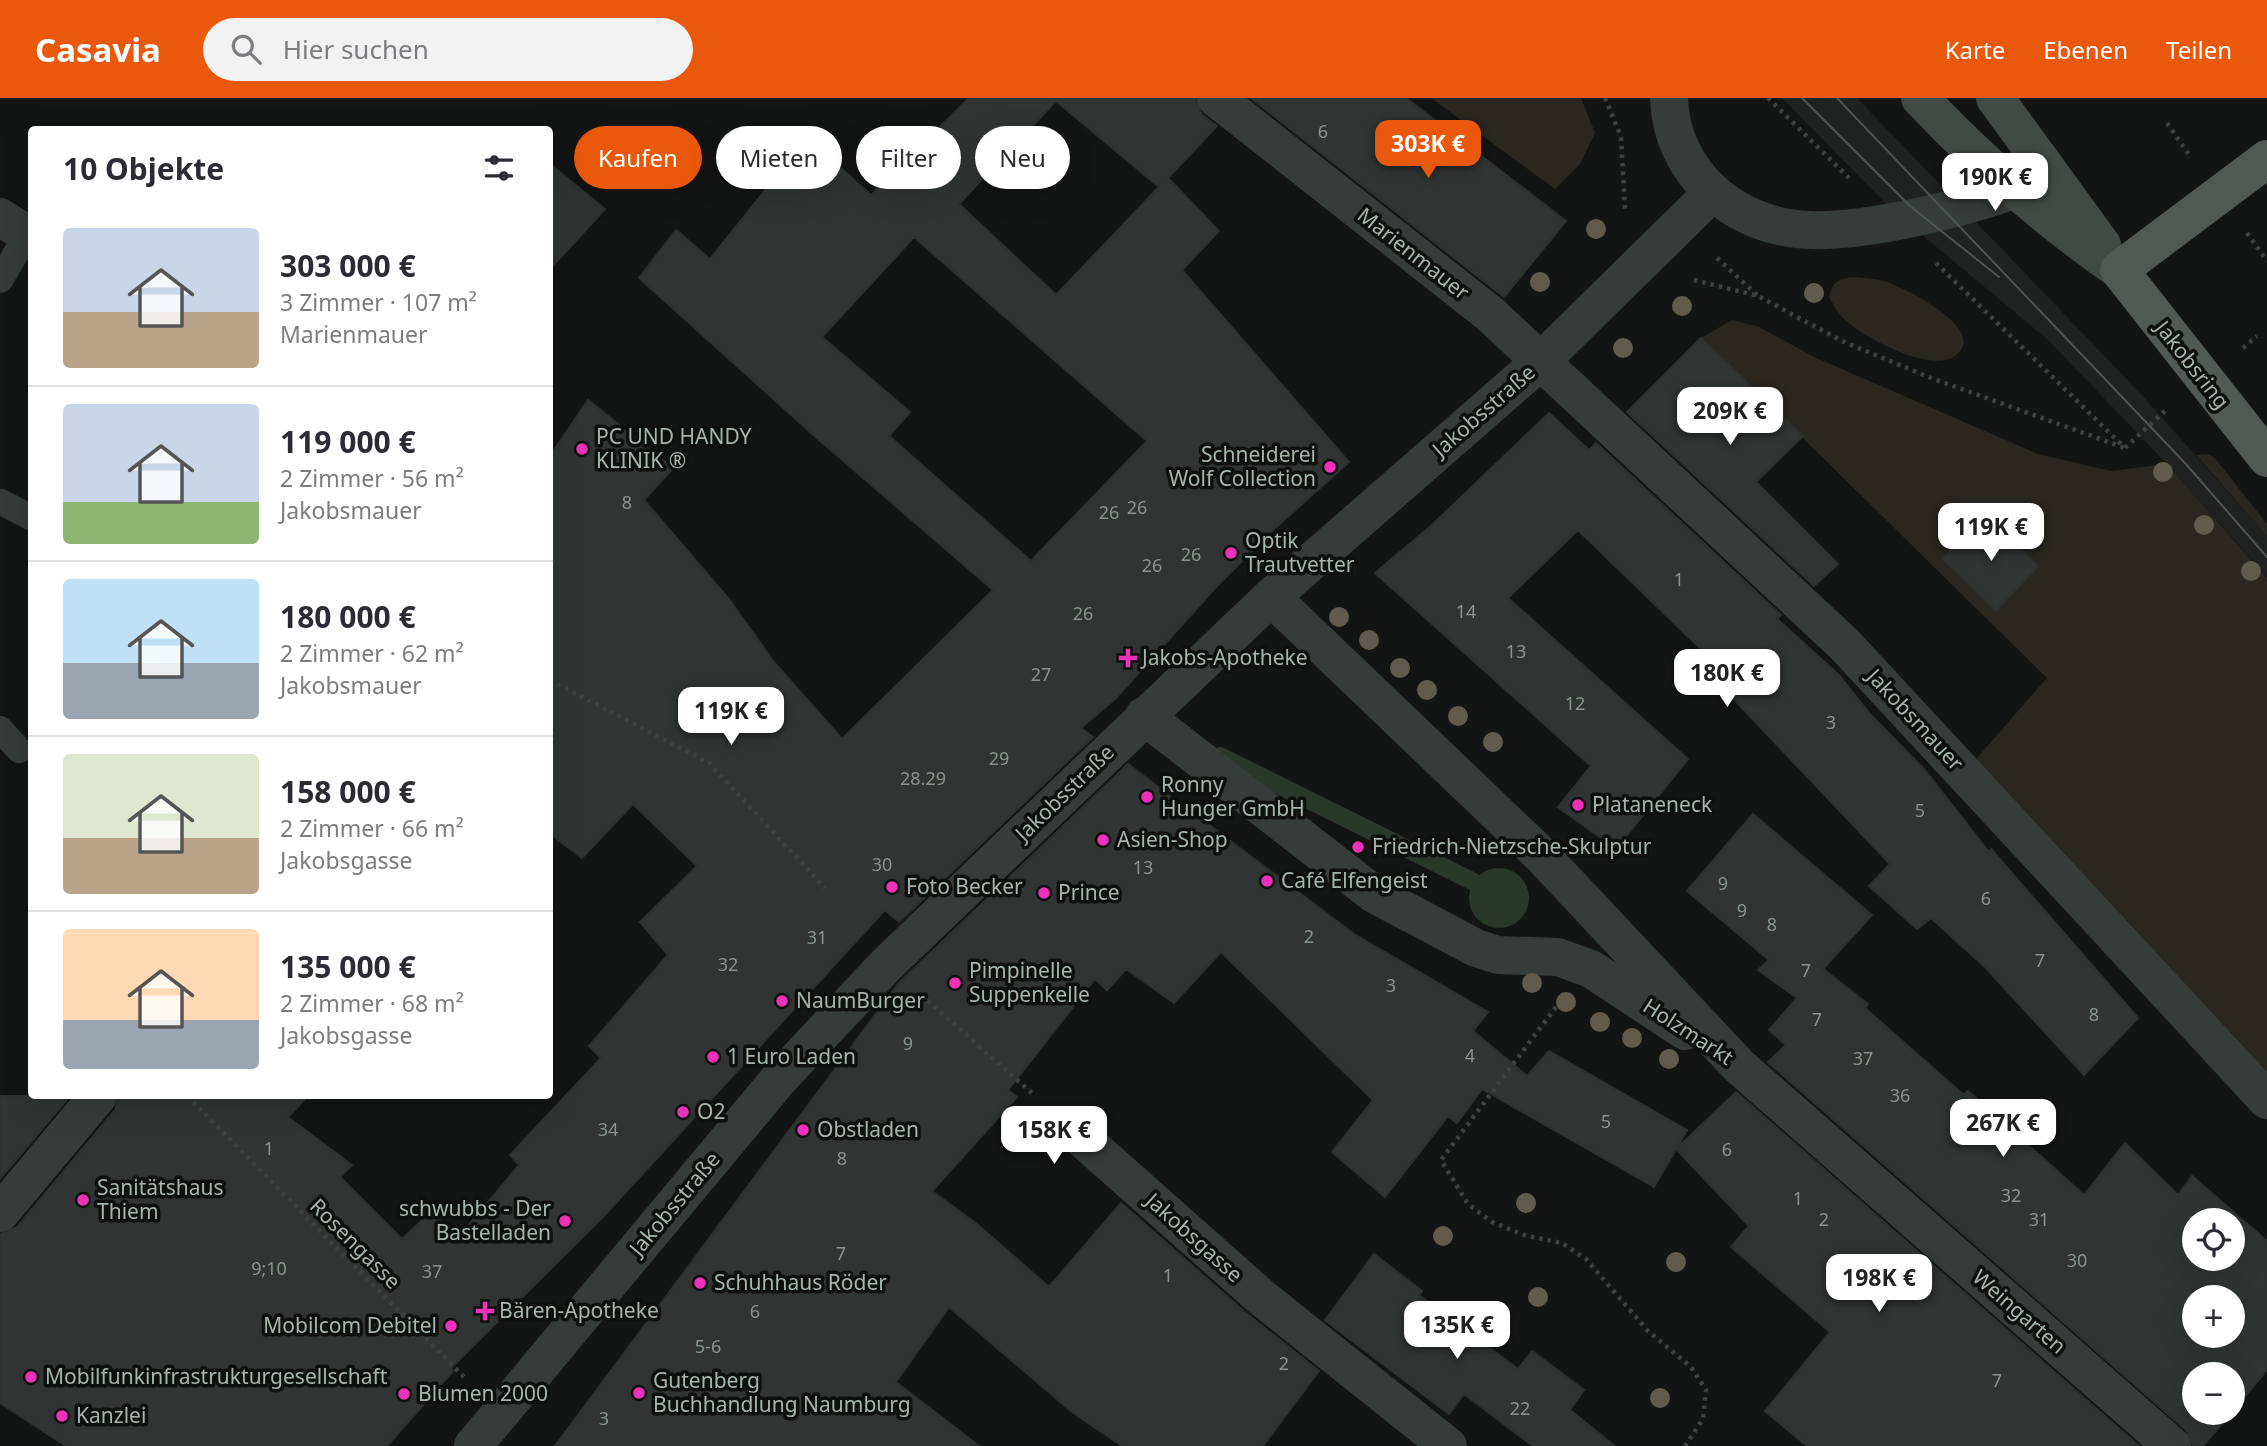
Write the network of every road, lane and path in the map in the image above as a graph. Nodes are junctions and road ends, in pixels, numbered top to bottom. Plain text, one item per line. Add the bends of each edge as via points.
1 (1216, 98) edge
2 (1605, 98) edge
3 (1670, 98) edge
4 (1768, 98) edge
5 (1920, 98) edge
6 (1995, 98) edge
7 (2267, 159) edge
8 (2014, 190) junction
9 (1712, 193) junction
10 (1892, 220) junction
11 (20, 230) edge
12 (2119, 270) junction
13 (1629, 275) junction
14 (0, 280) edge
15 (1758, 296) dead end
16 (1541, 361) junction
17 (2267, 458) edge
18 (1, 502) edge
19 (28, 516) edge
20 (1271, 597) junction
21 (553, 682) edge
22 (1144, 716) junction
23 (0, 729) edge
24 (19, 750) dead end
25 (825, 888) dead end
26 (886, 965) junction
27 (1525, 1049) dead end
28 (1739, 1066) junction
29 (95, 1099) edge
30 (190, 1099) edge
31 (2267, 1100) edge
32 (1068, 1125) joint
33 (0, 1213) edge
34 (500, 1413) junction
35 (473, 1446) edge
36 (1448, 1446) edge
37 (1685, 1446) edge
38 (2172, 1446) edge

1 - 16 street, Marienmauer via 1490,314
2 - 13 path via 1621,137
3 - 9 street via 1678,146 1696,177
4 - 10 path
5 - 8 main road
6 - 12 main road
7 - 12 main road
8 - 10 street via 1983,202
8 - 12 main road
9 - 10 street via 1749,215 1786,228 1843,228
9 - 13 street, Jakobsstraße
10 - 15 path via 2125,448 1931,378 1842,341
11 - 14 lane
12 - 17 main road, Jakobsring
13 - 16 street, Jakobsstraße
16 - 20 street, Jakobsstraße
16 - 31 street, Jakobsmauer via 1844,645
18 - 19 lane
20 - 22 street, Jakobsstraße
20 - 28 street, Holzmarkt via 1542,856
21 - 25 path via 709,763
22 - 26 street, Jakobsstraße
22 - 28 street, Holzmarkt via 1374,894 1476,948 1498,955 1558,957 1591,969
23 - 24 lane
26 - 32 path
26 - 34 street, Jakobsstraße via 779,1079
27 - 37 path via 1441,1160 1468,1204 1492,1222 1562,1243 1586,1259 1648,1331 1691,1367 1706,1390 1703,1419
28 - 38 street, Weingarten
29 - 33 street
30 - 34 path, Rosengasse
32 - 36 street, Jakobsgasse via 1261,1297
34 - 35 street, Jakobsstraße

